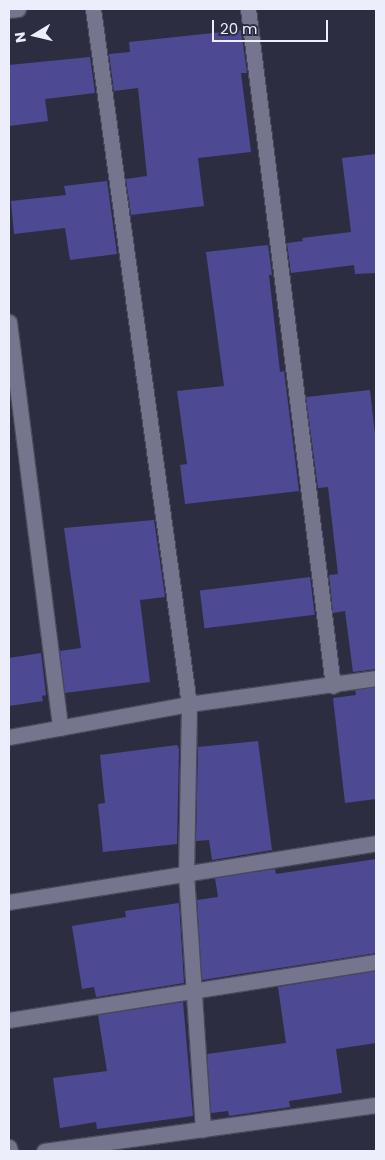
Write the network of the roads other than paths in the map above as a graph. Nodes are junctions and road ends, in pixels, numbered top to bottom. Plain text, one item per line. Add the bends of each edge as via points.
1 (18, 9) edge
2 (93, 9) edge
3 (248, 9) edge
4 (9, 10) edge
5 (9, 322) edge
6 (376, 678) edge
7 (333, 686) junction
8 (189, 704) junction
9 (60, 728) junction
10 (9, 737) edge
11 (376, 843) edge
12 (186, 874) junction
13 (9, 902) edge
14 (376, 962) edge
15 (195, 990) junction
16 (9, 1020) edge
17 (376, 1105) edge
18 (203, 1129) junction
19 (9, 1147) edge
20 (10, 1151) edge
21 (44, 1151) edge

1 - 4 street
2 - 8 street
3 - 7 street
5 - 9 street
6 - 7 street
7 - 8 street
8 - 9 street
8 - 12 street
9 - 10 street
11 - 12 street
12 - 13 street
12 - 15 street
14 - 15 street
15 - 16 street
15 - 18 street
17 - 18 street
18 - 21 street
19 - 20 street

